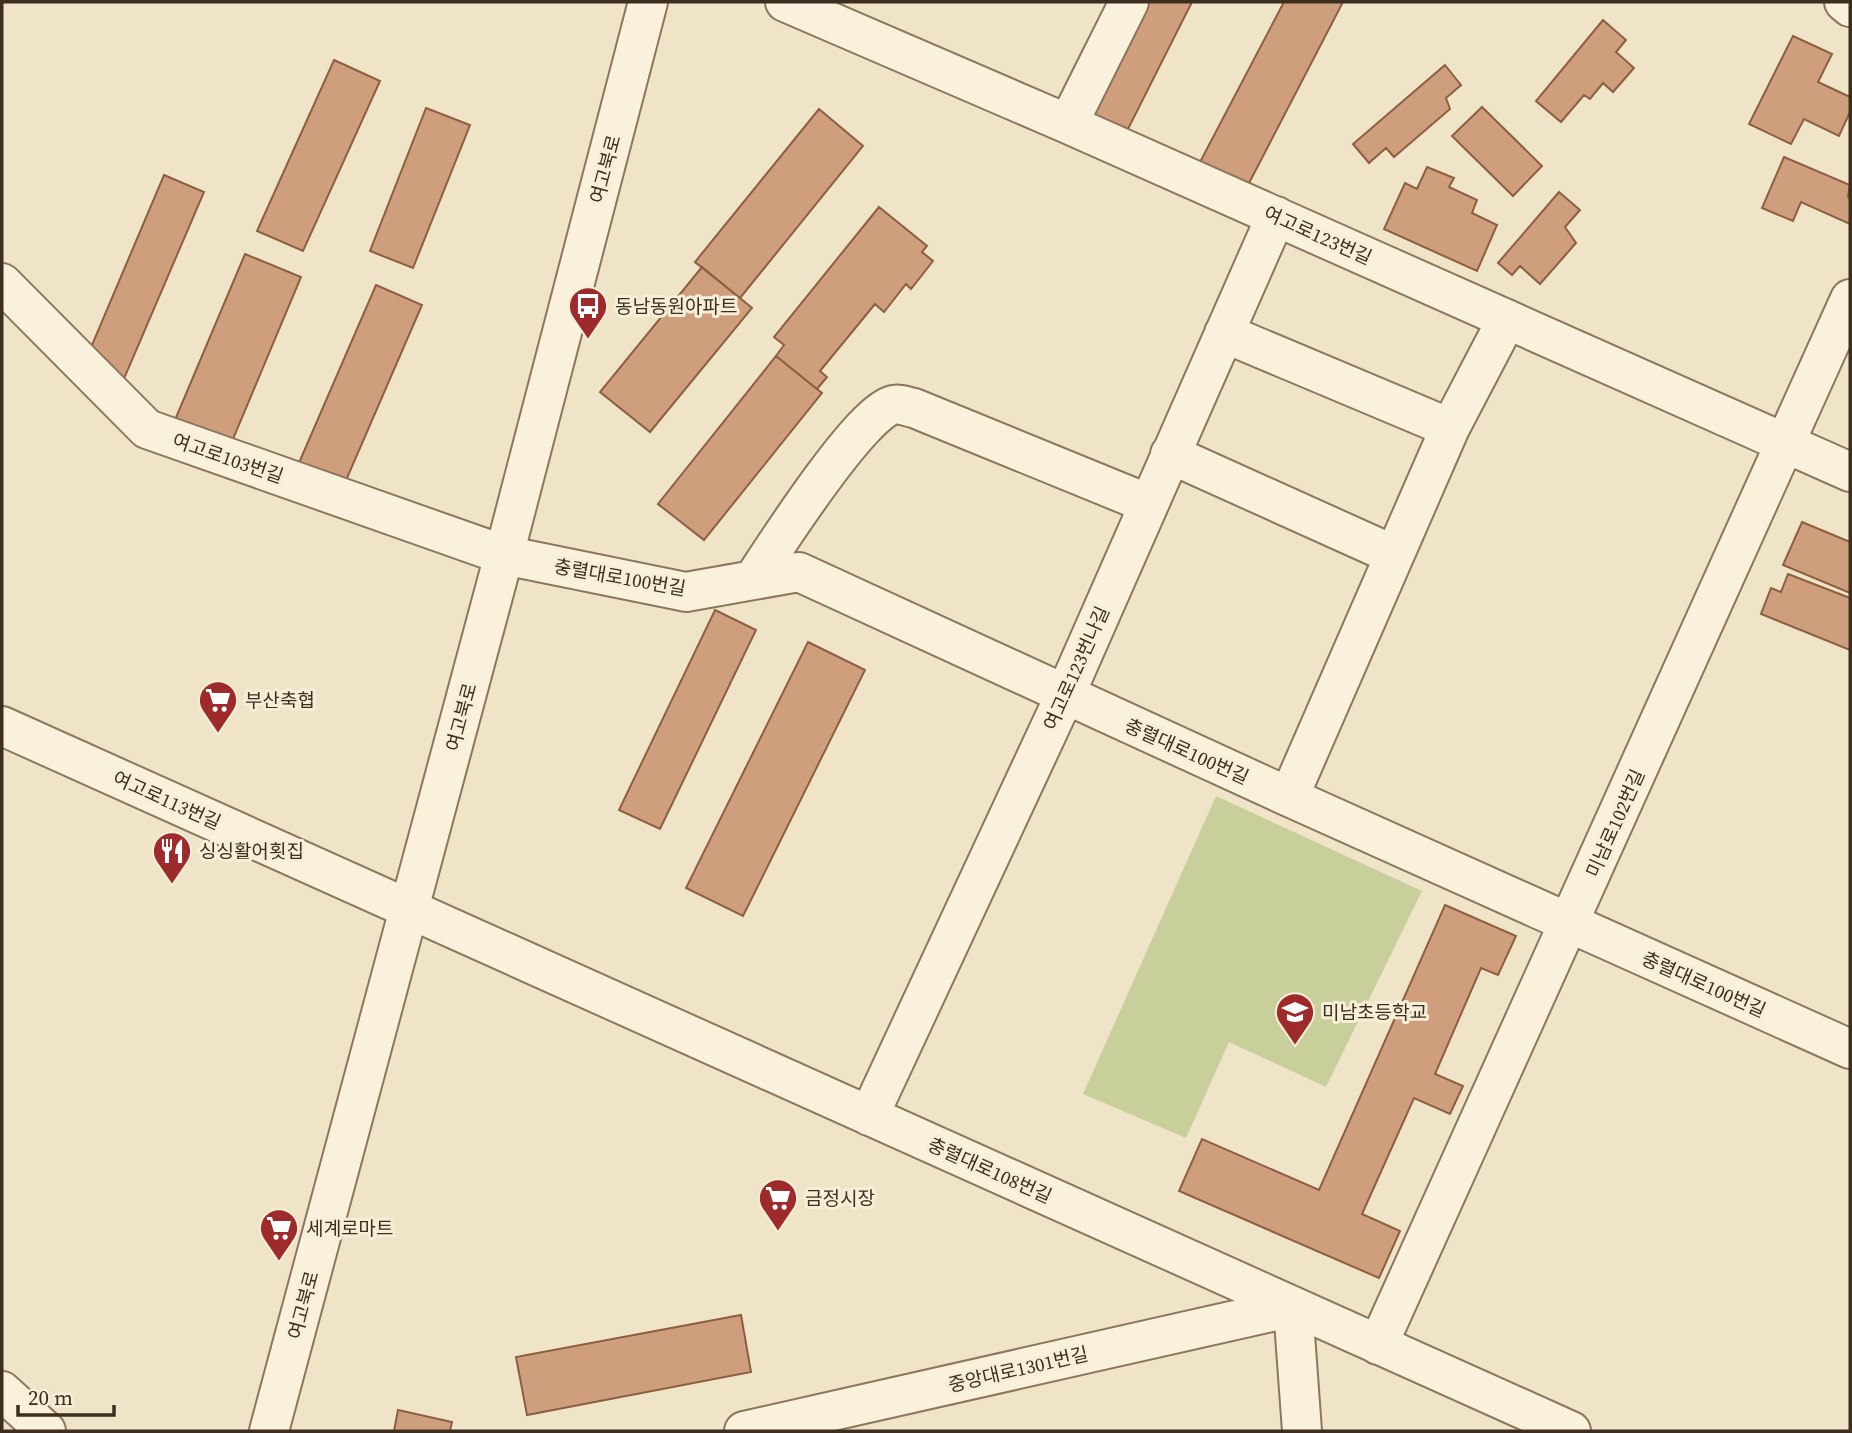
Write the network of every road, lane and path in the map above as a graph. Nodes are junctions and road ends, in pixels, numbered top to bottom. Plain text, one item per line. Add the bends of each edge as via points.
1 (648, 2) edge
2 (785, 2) edge
3 (1129, 2) edge
4 (1844, 2) edge
5 (1850, 7) edge
6 (1068, 124) junction
7 (1276, 216) junction
8 (2, 283) edge
9 (1850, 299) edge
10 (1507, 319) junction
11 (1224, 333) junction
12 (1450, 428) junction
13 (1786, 443) junction
14 (1170, 454) junction
15 (1850, 472) edge
16 (1149, 504) junction
17 (504, 555) junction
18 (1394, 555) junction
19 (753, 580) junction
20 (1065, 695) junction
21 (2, 726) edge
22 (1289, 797) junction
23 (409, 909) junction
24 (1570, 924) junction
25 (1850, 1049) edge
26 (869, 1116) junction
27 (1293, 1307) junction
28 (1378, 1345) junction
29 (2, 1391) edge
30 (45, 1431) edge
31 (269, 1431) edge
32 (744, 1431) edge
33 (1302, 1431) edge
34 (1571, 1431) edge

1 - 17 street, 여고북로
2 - 6 street, 여고로123번길
3 - 6 street
4 - 5 street
6 - 7 street, 여고로123번길
7 - 10 street, 여고로123번길
7 - 11 street, 여고로123번나길
8 - 17 street, 여고로103번길 via 146,429
9 - 13 street, 미남로102번길
10 - 12 street
10 - 13 street, 여고로123번길
11 - 12 street
11 - 14 street, 여고로123번나길
12 - 18 street
13 - 15 street, 여고로123번길
13 - 24 street, 미남로102번길
14 - 16 street, 여고로123번나길
14 - 18 street
16 - 19 street via 914,408 894,404 877,413 814,488
16 - 20 street, 여고로123번나길
17 - 19 street, 충렬대로100번길 via 686,592
17 - 23 street, 여고북로
18 - 22 street
19 - 20 street, 충렬대로100번길 via 799,572
20 - 22 street, 충렬대로100번길
20 - 26 street, 여고로123번나길
21 - 23 street, 여고로113번길
22 - 24 street, 충렬대로100번길
23 - 26 street, 충렬대로108번길
23 - 31 street, 여고북로
24 - 25 street, 충렬대로100번길
24 - 28 street, 미남로102번길
26 - 27 street, 충렬대로108번길
27 - 28 street, 충렬대로108번길
27 - 32 street, 중앙대로1301번길
27 - 33 street
28 - 34 street, 충렬대로108번길
29 - 30 street

